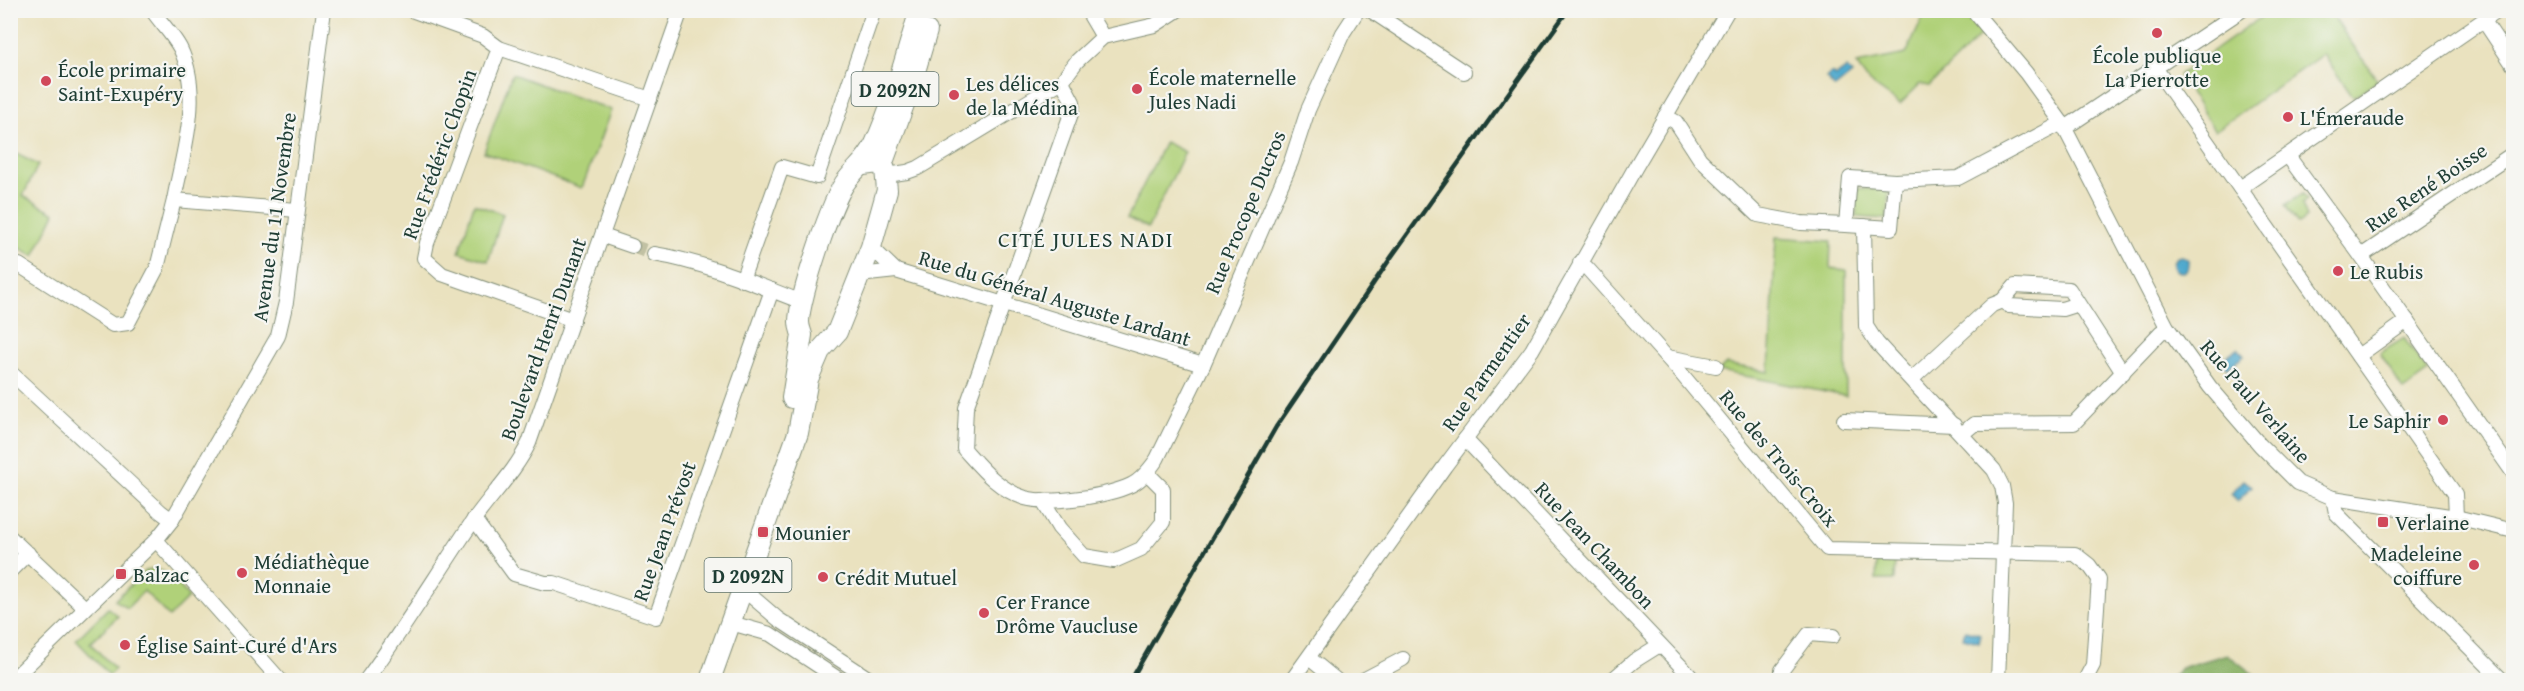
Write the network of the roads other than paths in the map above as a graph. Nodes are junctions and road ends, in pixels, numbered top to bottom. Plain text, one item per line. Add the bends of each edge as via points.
1 (152, 10) edge
2 (324, 10) edge
3 (411, 10) edge
4 (681, 10) edge
5 (874, 10) edge
6 (920, 10) edge
7 (933, 10) edge
8 (1087, 10) edge
9 (1178, 10) edge
10 (1358, 10) edge
11 (1370, 10) edge
12 (1728, 10) edge
13 (1973, 10) edge
14 (2242, 10) edge
15 (2498, 10) edge
16 (2484, 21) junction
17 (1103, 37) junction
18 (499, 48) junction
19 (2514, 66) edge
20 (2156, 69) junction
21 (1464, 72) dead end
22 (1062, 81) junction
23 (650, 99) junction
24 (1665, 116) junction
25 (2064, 126) junction
26 (2514, 153) edge
27 (2288, 156) junction
28 (883, 170) junction
29 (1895, 181) junction
30 (2240, 188) junction
31 (174, 200) junction
32 (297, 210) junction
33 (1846, 225) junction
34 (1864, 226) junction
35 (603, 236) junction
36 (632, 246) tunnel mouth
37 (870, 247) junction
38 (654, 254) tunnel mouth
39 (2361, 256) junction
40 (1580, 263) junction
41 (19, 265) dead end
42 (896, 271) junction
43 (859, 275) junction
44 (742, 279) junction
45 (772, 291) junction
46 (2002, 301) junction
47 (802, 302) junction
48 (1005, 304) junction
49 (2078, 304) junction
50 (573, 320) junction
51 (2407, 321) junction
52 (2167, 327) junction
53 (802, 335) junction
54 (827, 341) junction
55 (2358, 356) junction
56 (1667, 357) junction
57 (1203, 365) junction
58 (1716, 366) dead end
59 (10, 372) edge
60 (2123, 373) junction
61 (1912, 379) junction
62 (1844, 420) dead end
63 (1958, 429) junction
64 (1465, 439) junction
65 (785, 469) junction
66 (1147, 473) junction
67 (2514, 474) edge
68 (2333, 498) junction
69 (1042, 500) junction
70 (2456, 517) junction
71 (474, 519) junction
72 (172, 520) junction
73 (2514, 531) edge
74 (10, 537) edge
75 (156, 540) junction
76 (2003, 552) junction
77 (28, 553) junction
78 (10, 571) edge
79 (743, 589) junction
80 (86, 608) junction
81 (778, 619) junction
82 (731, 623) junction
83 (770, 634) junction
84 (1833, 636) dead end
85 (1658, 646) junction
86 (1309, 658) junction
87 (1403, 659) dead end
88 (12, 681) edge
89 (280, 681) edge
90 (366, 681) edge
91 (710, 681) edge
92 (840, 681) edge
93 (871, 681) edge
94 (1293, 681) edge
95 (1336, 681) edge
96 (1363, 681) edge
97 (1612, 681) edge
98 (1694, 681) edge
99 (1782, 681) edge
100 (1998, 681) edge
101 (2085, 681) edge
102 (2502, 681) edge

1 - 31 street via 179,47 188,70 192,98
2 - 32 street, Avenue du 11 Novembre
3 - 18 street via 483,36
4 - 23 street, Boulevard Henri Dunant
5 - 44 street via 817,177 782,167
6 - 28 main road, D 2092N via 876,143
7 - 28 main road, D 2092N
8 - 17 street
9 - 17 street via 1155,25
10 - 57 street, Rue Procope Ducros via 1343,33 1308,110 1291,162
11 - 21 street
12 - 24 street, Rue Parmentier
13 - 25 street, Rue Paul Verlaine
14 - 20 street
15 - 16 street
16 - 19 street
16 - 27 street
17 - 22 street
18 - 23 street
18 - 50 street, Rue Frédéric Chopin via 424,258 442,274
20 - 25 street
20 - 30 street
22 - 28 street via 918,168
22 - 48 street via 1073,102 1072,111
23 - 35 street, Boulevard Henri Dunant
24 - 33 street via 1676,122 1700,159 1758,215 1801,223
24 - 40 street, Rue Parmentier
25 - 29 street via 1958,178
25 - 52 street, Rue Paul Verlaine
26 - 39 street, Rue René Boisse
27 - 30 street
27 - 39 street
28 - 37 main road via 887,190
28 - 47 main road via 846,180
29 - 33 street via 1850,178
29 - 34 street via 1891,228
30 - 55 street
31 - 32 street
31 - 41 street via 157,267 128,323 113,325
32 - 72 street, Avenue du 11 Novembre via 278,336
33 - 34 street
34 - 61 street via 1866,326
35 - 36 street
35 - 50 street, Boulevard Henri Dunant
37 - 42 street, Rue du Général Auguste Lardant
37 - 43 main road
38 - 44 street
39 - 51 street
40 - 56 street, Rue des Trois-Croix
40 - 64 street, Rue Parmentier via 1532,350
42 - 43 street, Rue du Général Auguste Lardant
42 - 48 street, Rue du Général Auguste Lardant
43 - 54 main road via 837,332
44 - 45 street
45 - 47 street
45 - 71 street, Rue Jean Prévost via 656,617 514,573
46 - 49 street via 2009,306 2062,309
46 - 49 street via 2015,286 2069,289
46 - 61 street via 1992,305
47 - 53 main road
48 - 57 street, Rue du Général Auguste Lardant
48 - 69 street via 966,408 964,449 992,481 1025,498
49 - 60 street
50 - 71 street, Boulevard Henri Dunant via 525,451
51 - 55 street
51 - 67 street
52 - 60 street
52 - 68 street, Rue Paul Verlaine via 2210,387 2260,445 2298,483
53 - 54 main road
53 - 65 main road, D 2092N
54 - 65 main road, D 2092N via 808,379 798,433
55 - 70 street via 2455,495
56 - 58 street
56 - 76 street, Rue des Trois-Croix via 1827,549
57 - 66 street, Rue Procope Ducros
59 - 72 street
60 - 63 street via 2074,423 1974,424
61 - 63 street
62 - 63 street
63 - 76 street via 1994,470 2002,486
64 - 85 street, Rue Jean Chambon via 1595,574
64 - 86 street, Rue Parmentier
65 - 79 main road, D 2092N
66 - 69 street via 1132,485 1090,498
66 - 69 street via 1163,489 1163,522 1141,549 1114,561 1084,556 1059,528
68 - 70 street, Rue Paul Verlaine
68 - 102 street via 2336,513
70 - 73 street, Rue Paul Verlaine
71 - 90 street, Boulevard Henri Dunant
72 - 75 street, Avenue du 11 Novembre
74 - 77 street
75 - 80 street, Avenue du 11 Novembre
75 - 89 street
76 - 100 street
76 - 101 street, Rue des Trois-Croix via 2075,554 2099,579 2093,665
77 - 78 street
77 - 80 street
79 - 81 street
79 - 82 main road, D 2092N
80 - 88 street, Avenue du 11 Novembre
81 - 83 street
81 - 93 street
82 - 83 street
82 - 91 main road, D 2092N
83 - 92 street
84 - 99 street via 1809,634 1782,670
85 - 97 street
85 - 98 street, Rue Jean Chambon
86 - 94 street, Rue Parmentier
86 - 95 street
87 - 96 street

